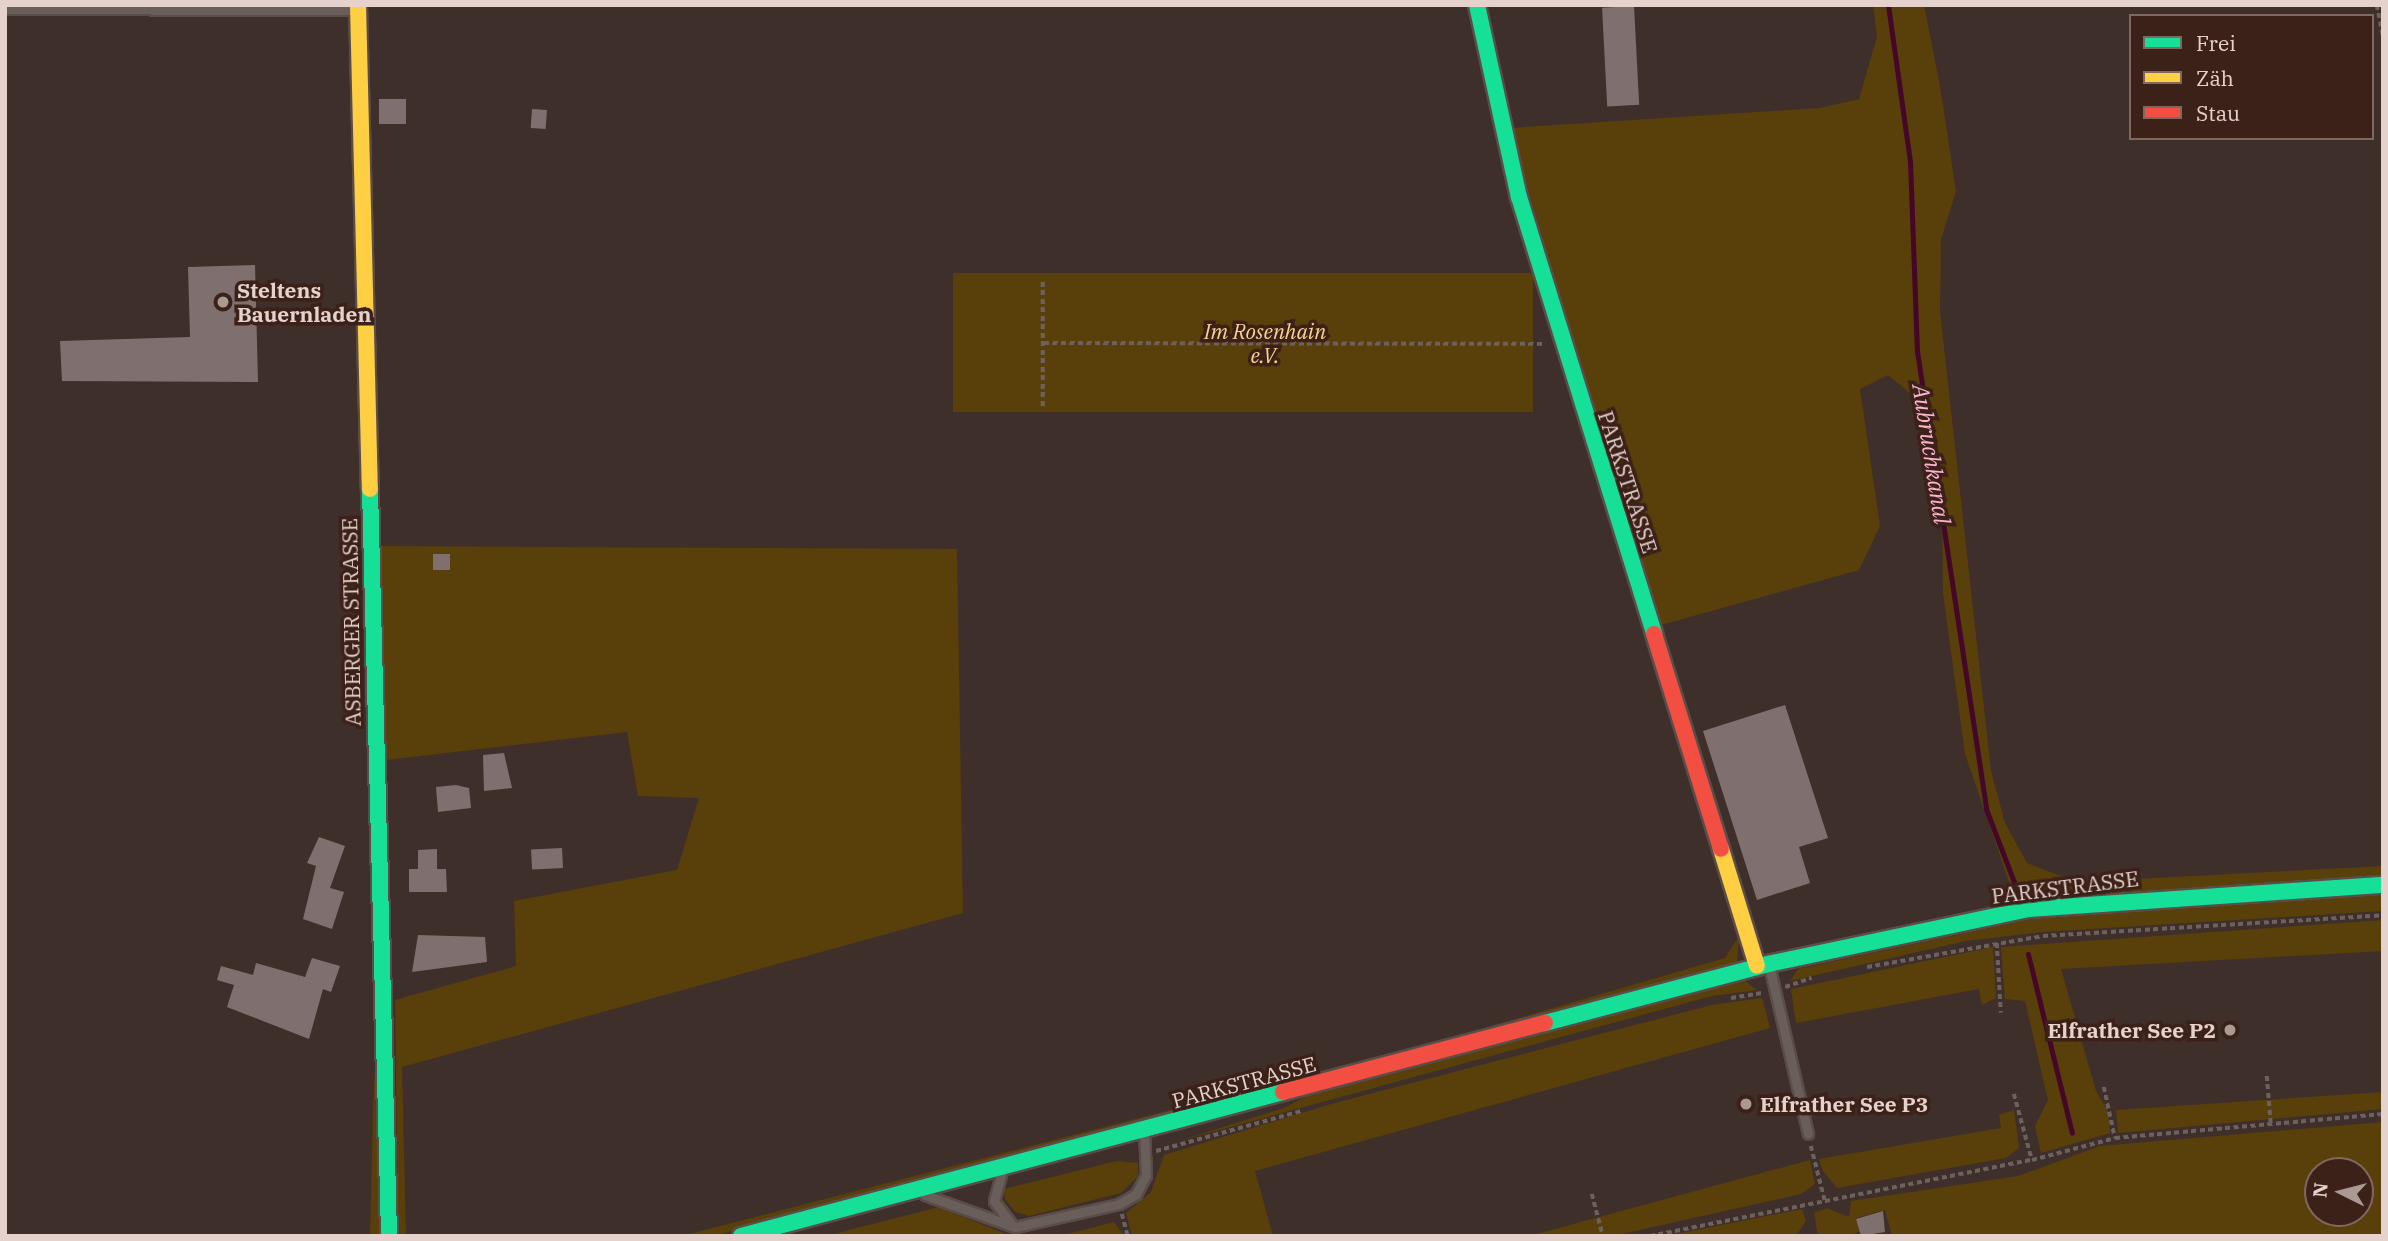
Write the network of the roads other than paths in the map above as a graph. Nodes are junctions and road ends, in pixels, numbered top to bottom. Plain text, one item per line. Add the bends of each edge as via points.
1 (5, 5) edge
2 (1477, 5) edge
3 (357, 6) edge
4 (2383, 885) edge
5 (1762, 965) junction
6 (1144, 1130) junction
7 (1808, 1134) road end
8 (1003, 1167) junction
9 (909, 1192) junction
10 (1015, 1227) junction
11 (389, 1236) edge
12 (741, 1236) edge

1 - 3 street
2 - 5 street, PARKSTRASSE via 1519,197 1561,342
3 - 11 street, ASBERGER STRASSE
4 - 5 street, PARKSTRASSE via 2029,909
5 - 6 street, PARKSTRASSE
5 - 7 lane via 1774,990
6 - 8 street, PARKSTRASSE
6 - 10 lane via 1150,1152 1136,1194 1119,1204
8 - 9 street, PARKSTRASSE
8 - 10 lane via 995,1201
9 - 10 lane
9 - 12 street, PARKSTRASSE

